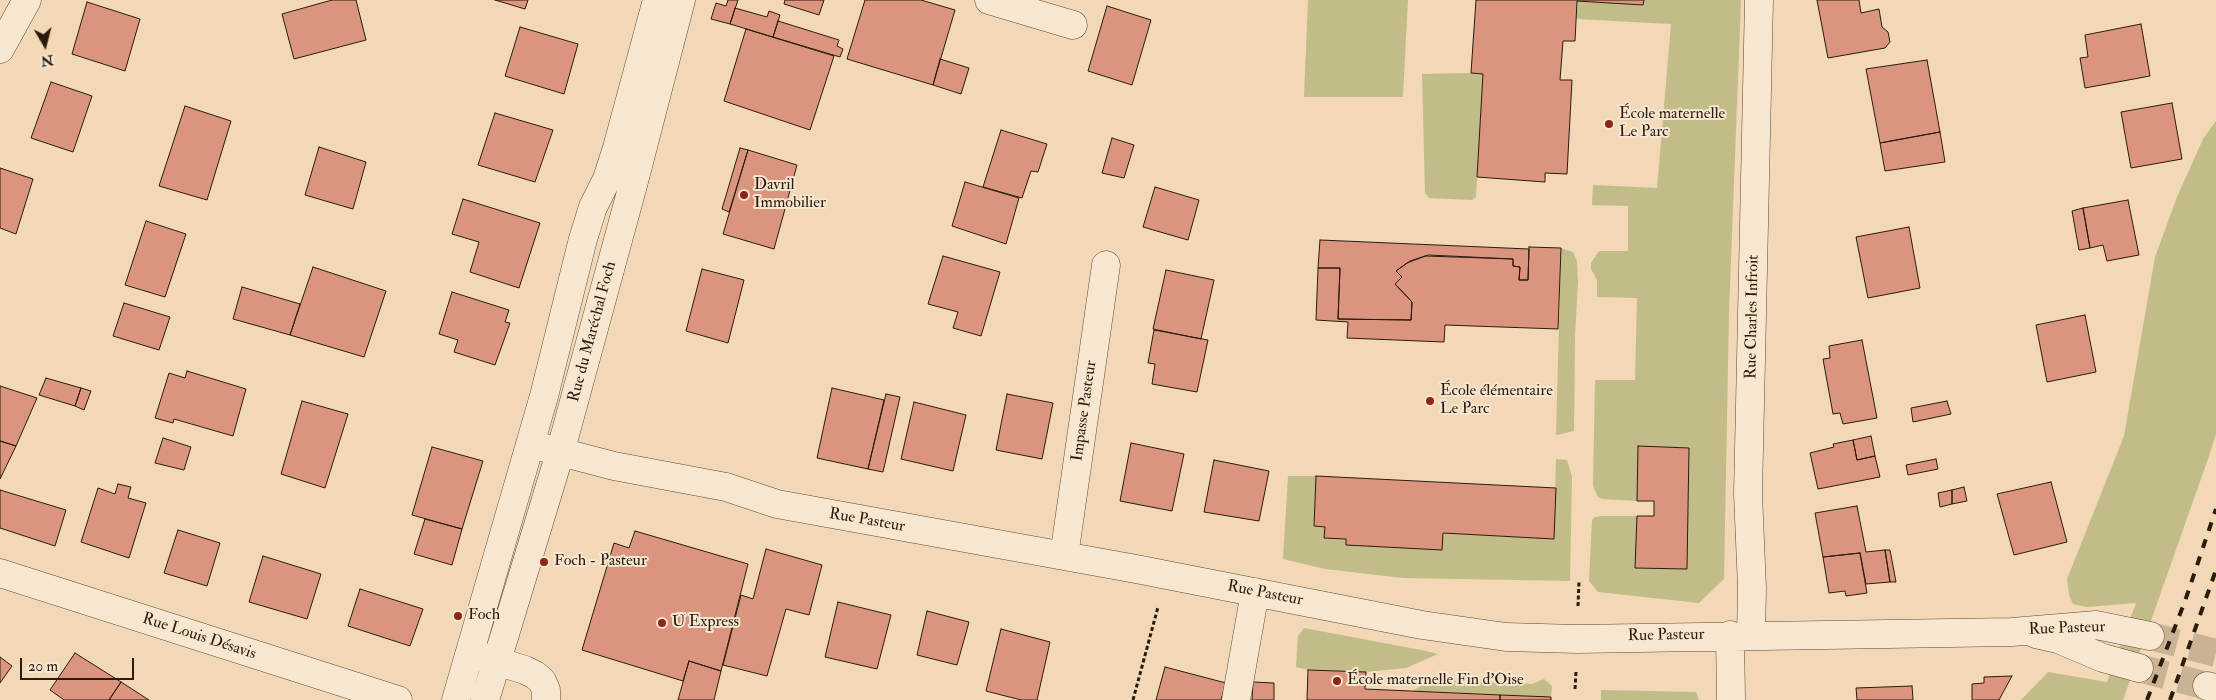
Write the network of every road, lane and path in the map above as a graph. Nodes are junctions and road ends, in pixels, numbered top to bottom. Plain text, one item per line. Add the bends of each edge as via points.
1 (27, 0) edge
2 (658, 0) edge
3 (681, 0) edge
4 (989, 0) edge
5 (1759, 0) edge
6 (1073, 25) dead end
7 (0, 49) edge
8 (1106, 265) dead end
9 (530, 444) junction
10 (560, 453) junction
11 (1064, 556) junction
12 (0, 573) edge
13 (1166, 575) junction
14 (1255, 592) junction
15 (2012, 632) junction
16 (1741, 635) junction
17 (2150, 636) tunnel mouth
18 (468, 654) junction
19 (497, 662) junction
20 (2139, 668) tunnel mouth
21 (398, 700) edge
22 (456, 700) edge
23 (485, 700) edge
24 (546, 700) edge
25 (1133, 700) edge
26 (1236, 700) edge
27 (1731, 700) edge

1 - 7 street
2 - 9 street, Rue du Maréchal Foch via 618,148 592,208 583,239
3 - 10 street, Rue du Maréchal Foch
4 - 6 street
5 - 16 street, Rue Charles Infroit via 1748,494 1752,588
8 - 11 street, Impasse Pasteur
9 - 10 street, Rue Pasteur
9 - 18 street, Rue du Maréchal Foch
10 - 11 street, Rue Pasteur via 726,487 777,504
10 - 19 street, Rue du Maréchal Foch
11 - 13 street, Rue Pasteur
12 - 21 street, Rue Louis Désavis
13 - 14 street, Rue Pasteur
13 - 25 path
14 - 16 street, Rue Pasteur via 1422,625 1506,637
14 - 26 street
15 - 16 street, Rue Pasteur
15 - 17 street, Rue Pasteur via 2096,625
15 - 20 street, Rue Pasteur via 2058,639 2102,658
16 - 27 street, Rue Charles Infroit
18 - 19 street
18 - 22 street, Rue du Maréchal Foch
19 - 23 street, Rue du Maréchal Foch
19 - 24 street via 535,675 546,690

